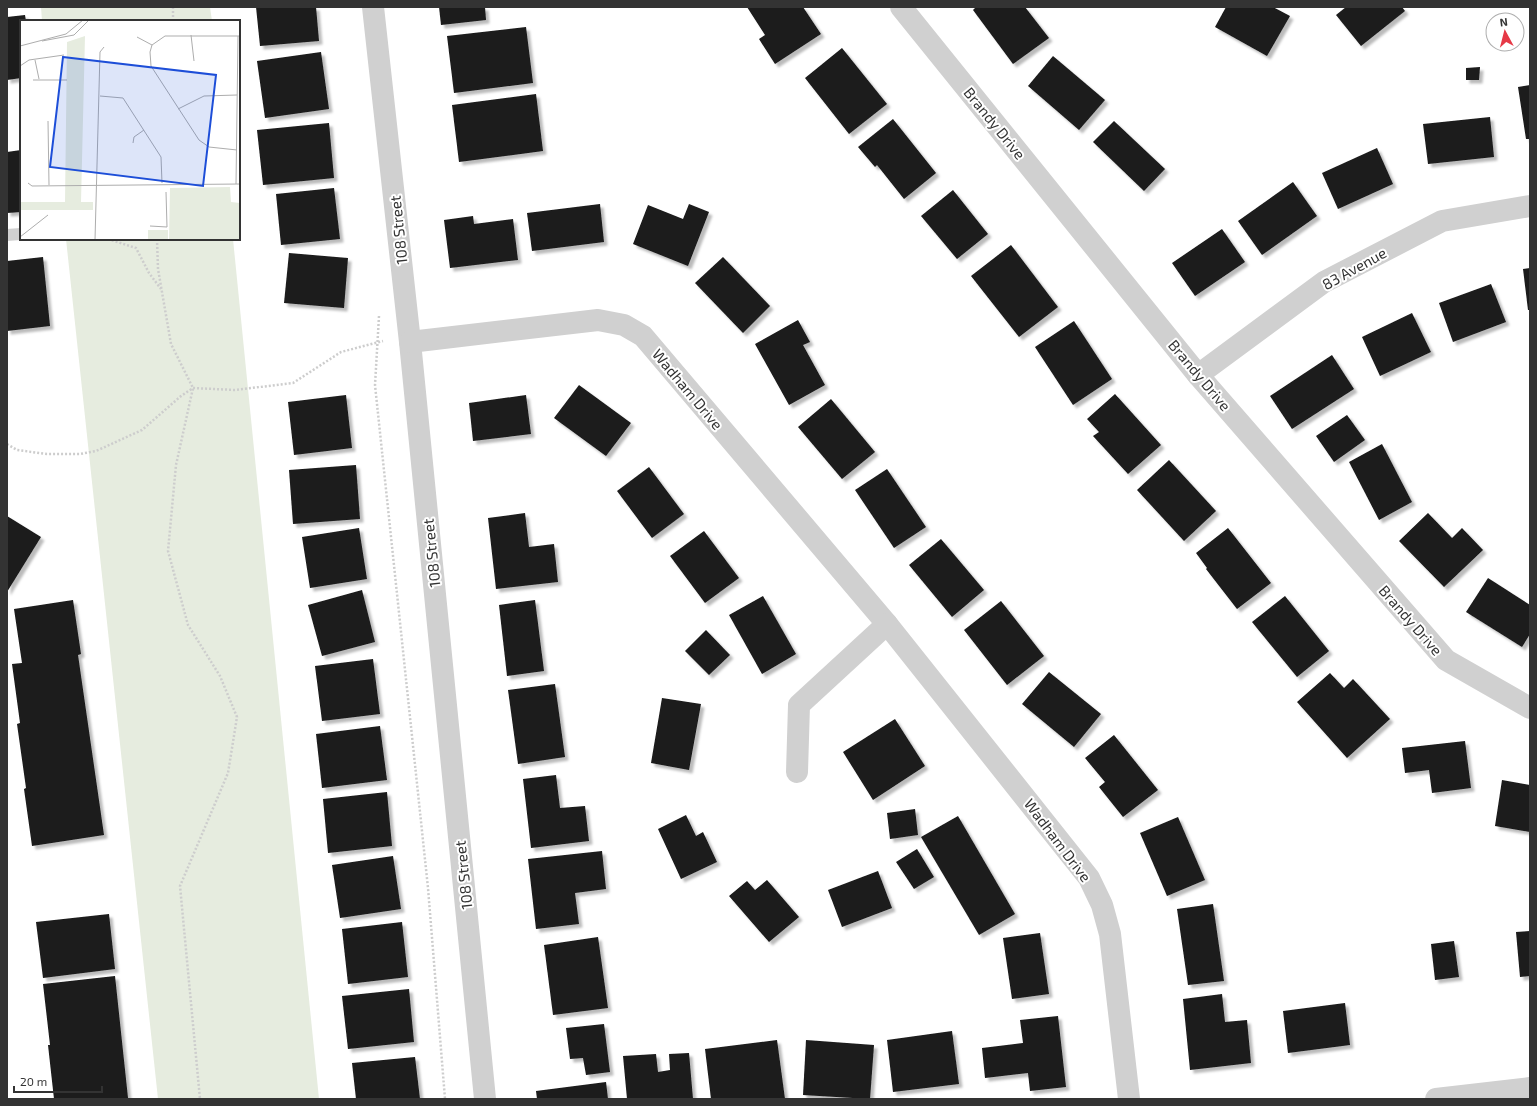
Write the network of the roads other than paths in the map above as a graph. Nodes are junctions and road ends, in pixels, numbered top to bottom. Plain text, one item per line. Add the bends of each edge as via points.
1 (373, 7) edge
2 (901, 7) edge
3 (1530, 206) edge
4 (20, 234) edge
5 (7, 235) edge
6 (410, 342) junction
7 (1198, 375) junction
8 (887, 624) junction
9 (1530, 708) edge
10 (797, 772) dead end
11 (1530, 1088) edge
12 (485, 1099) edge
13 (1129, 1099) edge
14 (1436, 1099) edge

1 - 6 street, 108 Street
2 - 7 street, Brandy Drive
3 - 7 street, 83 Avenue via 1442,221 1324,282
4 - 5 lane
6 - 8 street, Wadham Drive via 598,320 624,325 643,336
6 - 12 street, 108 Street
7 - 9 street, Brandy Drive via 1446,660
8 - 10 street via 799,705
8 - 13 street, Wadham Drive via 1089,878 1102,905 1110,934
11 - 14 street

